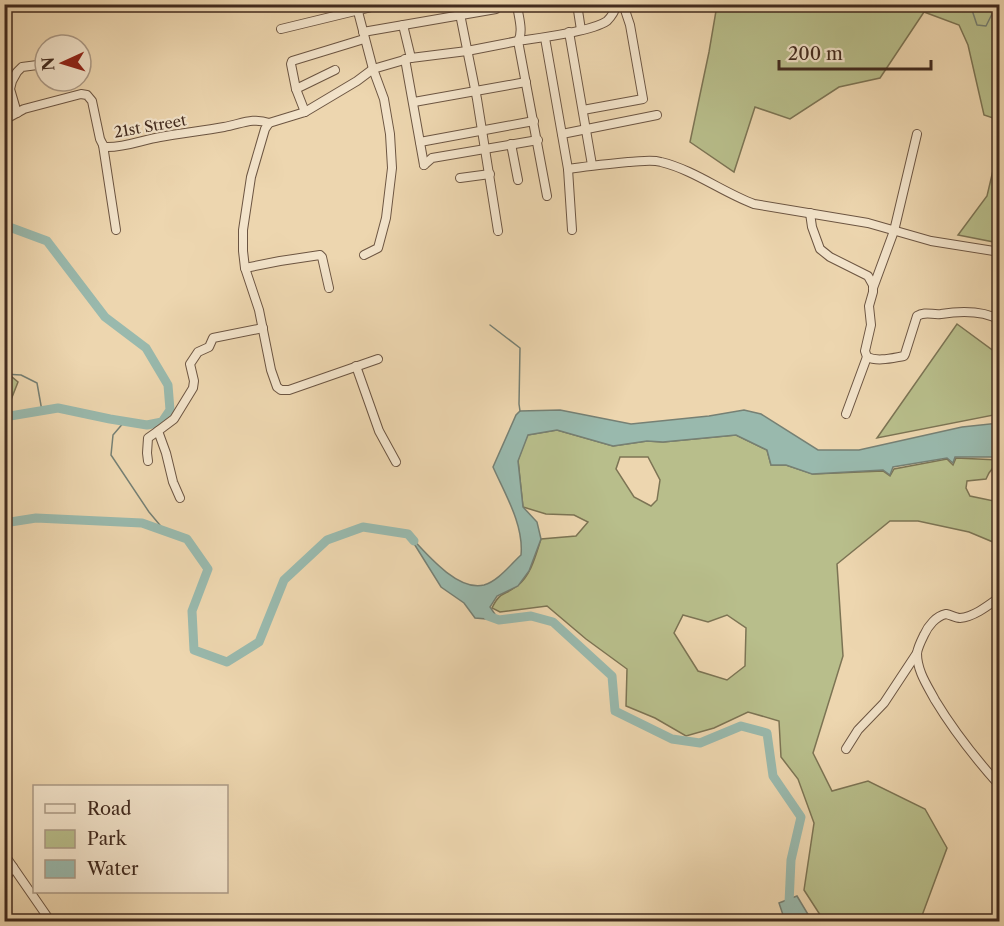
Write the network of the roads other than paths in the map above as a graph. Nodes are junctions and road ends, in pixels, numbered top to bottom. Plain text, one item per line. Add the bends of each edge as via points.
1 (384, 4) edge
2 (458, 4) edge
3 (517, 4) edge
4 (577, 4) edge
5 (617, 4) edge
6 (624, 4) edge
7 (357, 8) edge
8 (496, 9) dead end
9 (460, 16) junction
10 (403, 26) junction
11 (281, 29) dead end
12 (581, 30) junction
13 (569, 32) junction
14 (364, 36) junction
15 (545, 38) junction
16 (518, 41) junction
17 (467, 51) junction
18 (408, 58) junction
19 (33, 66) edge
20 (373, 69) junction
21 (335, 70) dead end
22 (526, 82) junction
23 (296, 89) junction
24 (475, 91) junction
25 (414, 102) junction
26 (584, 110) junction
27 (305, 112) junction
28 (17, 113) junction
29 (657, 115) dead end
30 (4, 120) edge
31 (534, 121) junction
32 (269, 123) junction
33 (587, 129) junction
34 (482, 131) junction
35 (562, 134) junction
36 (917, 134) dead end
37 (538, 140) junction
38 (420, 142) junction
39 (511, 144) junction
40 (103, 145) junction
41 (485, 148) junction
42 (592, 165) junction
43 (568, 169) junction
44 (490, 174) junction
45 (460, 178) dead end
46 (518, 180) dead end
47 (547, 196) dead end
48 (810, 213) junction
49 (116, 230) dead end
50 (572, 230) dead end
51 (498, 231) dead end
52 (894, 231) junction
53 (999, 252) edge
54 (364, 255) dead end
55 (245, 268) junction
56 (329, 288) dead end
57 (873, 288) junction
58 (999, 320) edge
59 (263, 328) junction
60 (867, 357) junction
61 (378, 359) dead end
62 (356, 366) junction
63 (846, 414) dead end
64 (158, 431) junction
65 (148, 461) dead end
66 (396, 462) dead end
67 (180, 498) dead end
68 (999, 597) edge
69 (917, 652) junction
70 (846, 749) dead end
71 (999, 786) edge
72 (4, 854) edge
73 (14, 867) junction
74 (4, 909) edge
75 (51, 921) edge

1 - 7 street
2 - 9 street
3 - 16 street via 521,32
4 - 12 street
5 - 12 street, 21st Street via 609,19
6 - 26 street via 643,99
7 - 11 street
7 - 14 street
8 - 9 street
9 - 10 street
9 - 17 street
10 - 14 street
10 - 18 street
12 - 13 street, 21st Street
13 - 15 street, 21st Street
13 - 26 street
14 - 20 street
14 - 23 street via 292,61
15 - 16 street, 21st Street
15 - 35 street
16 - 17 street, 21st Street
16 - 22 street
17 - 18 street, 21st Street
17 - 24 street
18 - 20 street, 21st Street
18 - 25 street
19 - 28 street via 22,68 12,81 10,89
20 - 27 street, 21st Street
20 - 54 street via 384,99 392,168 378,248
21 - 23 street
22 - 24 street
22 - 31 street
23 - 27 street
24 - 25 street
24 - 34 street
25 - 38 street
26 - 33 street
27 - 32 street, 21st Street
28 - 30 street, 21st Street
28 - 40 street, 21st Street via 87,95
29 - 33 street
31 - 34 street
31 - 37 street
32 - 40 street, 21st Street via 258,119 127,145
32 - 55 street via 251,177 243,230
33 - 35 street
33 - 42 street
34 - 38 street
34 - 41 street
35 - 43 street
36 - 52 street
37 - 39 street
37 - 47 street
38 - 41 street via 424,165 432,158
39 - 41 street
39 - 46 street
40 - 49 street
41 - 44 street
42 - 43 street
42 - 48 street via 660,162 736,198
43 - 50 street
44 - 45 street
44 - 51 street
48 - 52 street
48 - 57 street via 820,249 868,276
52 - 53 street
52 - 57 street
55 - 56 street via 320,255
55 - 59 street
57 - 60 street
58 - 60 street via 970,312 921,313 904,356
59 - 62 street via 271,370 281,390 298,388
59 - 64 street via 213,338 209,347 198,352 190,364 193,388 174,419
60 - 63 street
61 - 62 street
62 - 66 street via 379,431
64 - 65 street via 148,438
64 - 67 street
68 - 69 street via 965,617 938,617 927,629
69 - 70 street via 884,703
69 - 71 street via 921,676 949,723
72 - 73 street
73 - 74 street via 7,877
73 - 75 street

